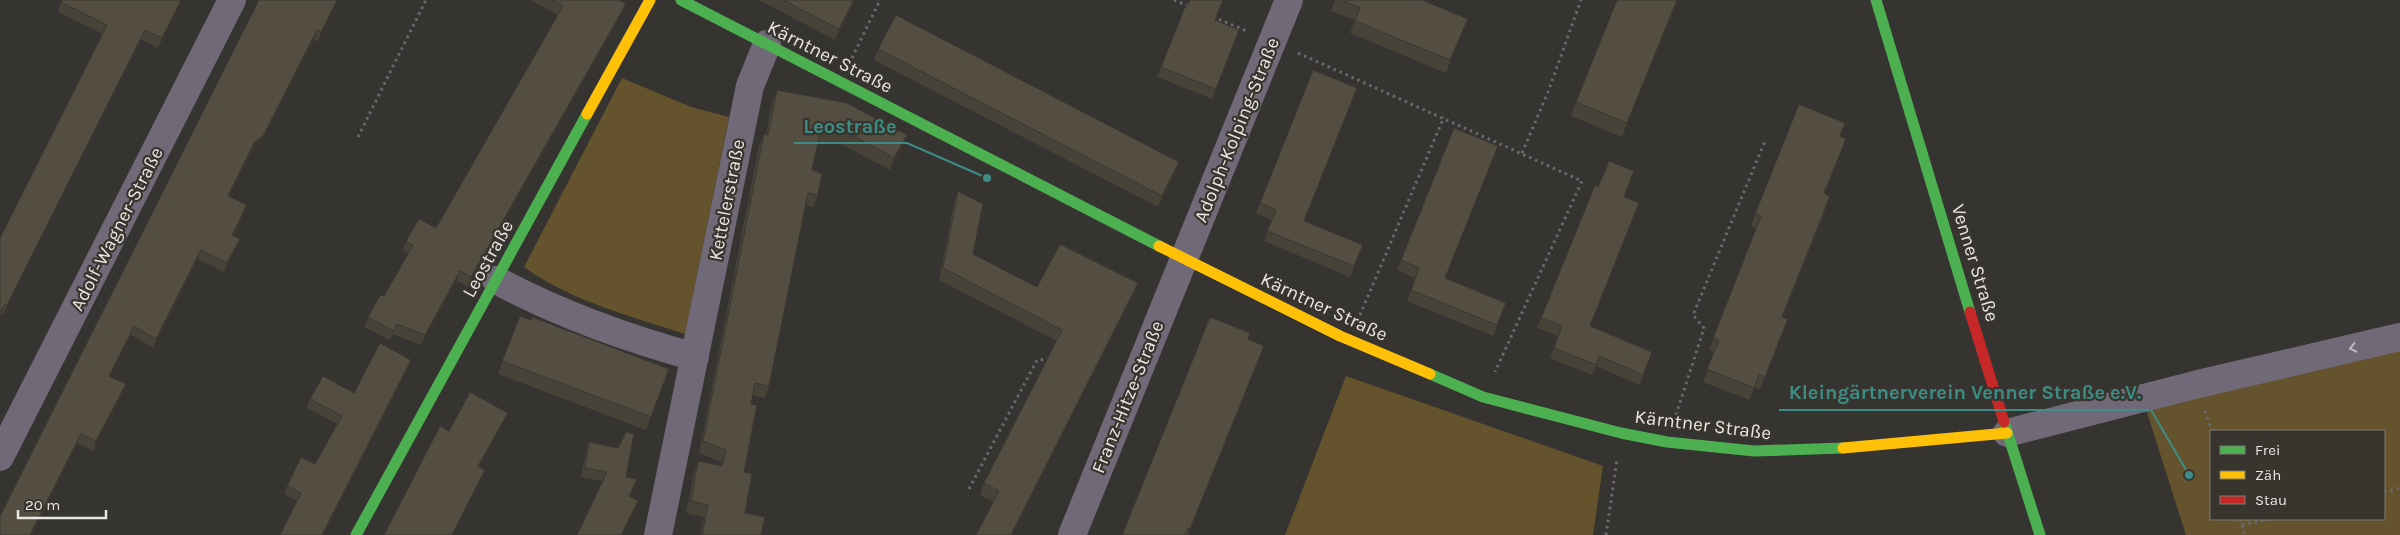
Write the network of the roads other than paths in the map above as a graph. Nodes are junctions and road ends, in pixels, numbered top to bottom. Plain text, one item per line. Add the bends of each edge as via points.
1 (232, 0) edge
2 (650, 0) edge
3 (681, 0) edge
4 (1290, 0) edge
5 (1876, 0) edge
6 (767, 44) junction
7 (1184, 260) junction
8 (496, 280) junction
9 (2400, 337) edge
10 (695, 357) junction
11 (2007, 433) junction
12 (0, 457) edge
13 (356, 535) edge
14 (658, 535) edge
15 (1072, 535) edge
16 (2040, 535) edge

1 - 12 street, Adolf-Wagner-Straße
2 - 8 street, Leostraße
3 - 6 street, Kärntner Straße
4 - 7 street, Adolph-Kolping-Straße
5 - 11 street, Venner Straße
6 - 7 street, Kärntner Straße
6 - 10 street, Kettelerstraße via 750,86
7 - 11 street, Kärntner Straße via 1349,339 1483,397 1621,433 1667,442 1754,451 1826,450
7 - 15 street, Franz-Hitze-Straße
8 - 10 street via 539,303 582,320
8 - 13 street, Leostraße
9 -> 11 street
10 - 14 street, Kettelerstraße
11 - 16 street, Venner Straße

